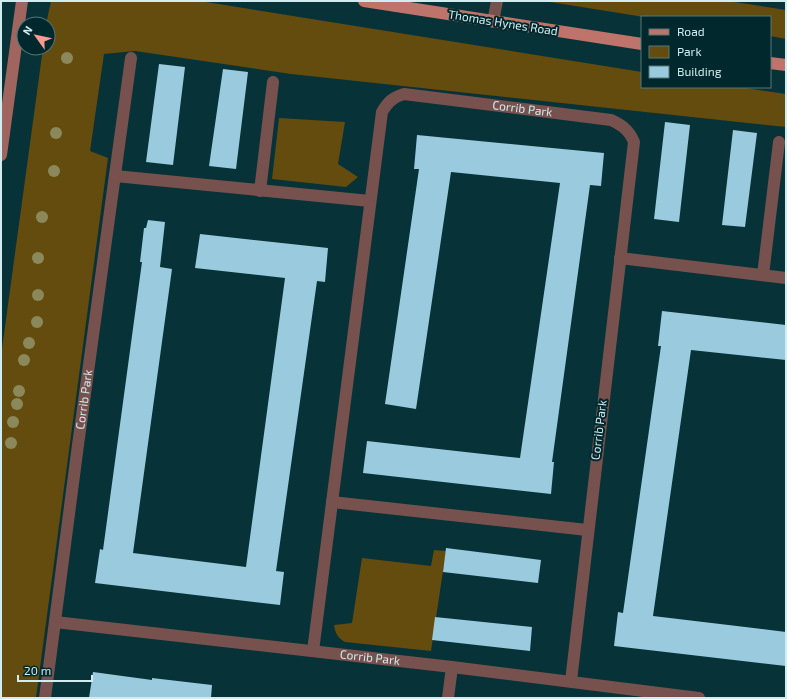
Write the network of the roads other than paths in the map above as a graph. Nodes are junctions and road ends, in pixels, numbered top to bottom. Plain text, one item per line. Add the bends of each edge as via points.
1 (22, 1) edge
2 (364, 1) edge
3 (497, 1) edge
4 (493, 22) junction
5 (641, 44) edge
6 (131, 58) dead end
7 (771, 63) edge
8 (786, 65) edge
9 (273, 82) dead end
10 (779, 142) dead end
11 (1, 155) edge
12 (115, 176) junction
13 (260, 191) junction
14 (370, 201) junction
15 (620, 258) junction
16 (763, 275) junction
17 (786, 278) edge
18 (332, 502) junction
19 (587, 530) junction
20 (55, 622) junction
21 (313, 651) junction
22 (452, 667) junction
23 (571, 681) junction
24 (45, 698) edge
25 (448, 698) edge
26 (699, 698) edge

1 - 11 street
2 - 4 main road, Thomas Hynes Road
3 - 4 street
4 - 5 main road, Thomas Hynes Road
6 - 12 street, Corrib Park
7 - 8 main road
9 - 13 street
10 - 16 street
12 - 13 street
12 - 20 street, Corrib Park
13 - 14 street
14 - 15 street, Corrib Park via 382,112 395,97 404,94 611,120 630,133 634,142
14 - 18 street, Corrib Park
15 - 16 street
15 - 19 street, Corrib Park
16 - 17 street
18 - 19 street
18 - 21 street, Corrib Park
19 - 23 street, Corrib Park
20 - 21 street, Corrib Park
20 - 24 street, Corrib Park
21 - 22 street, Corrib Park
22 - 23 street, Corrib Park
22 - 25 street
23 - 26 street, Corrib Park

